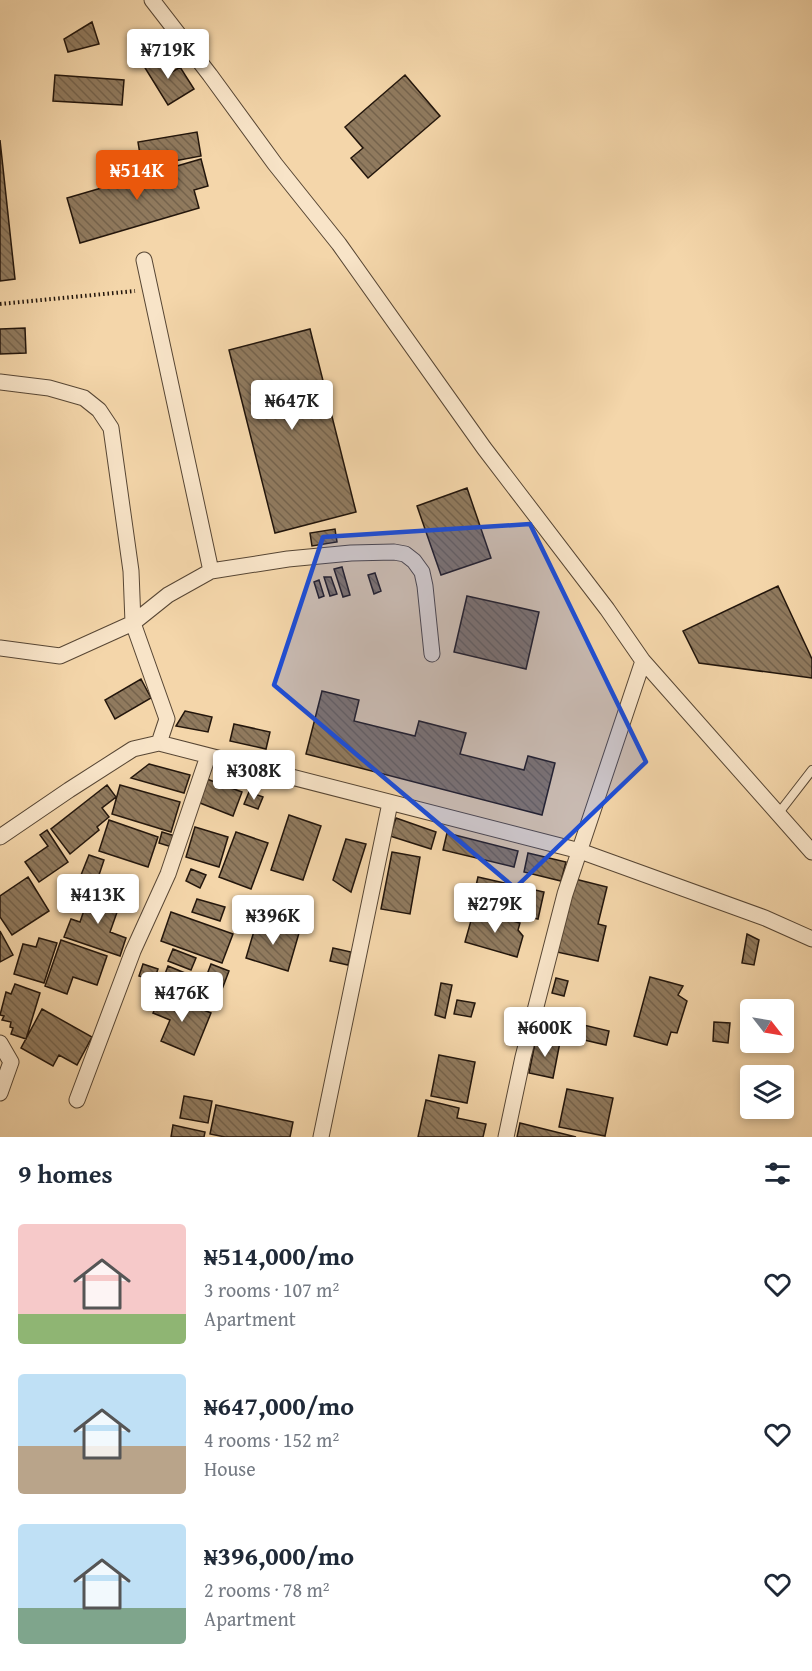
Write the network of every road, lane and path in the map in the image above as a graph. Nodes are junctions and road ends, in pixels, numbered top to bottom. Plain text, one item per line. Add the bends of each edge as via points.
1 (152, 0) edge
2 (144, 260) dead end
3 (151, 289) junction
4 (0, 304) edge
5 (0, 382) edge
6 (211, 571) junction
7 (133, 623) junction
8 (0, 648) edge
9 (432, 654) dead end
10 (643, 661) junction
11 (159, 743) junction
12 (208, 756) junction
13 (812, 770) edge
14 (390, 803) junction
15 (778, 814) junction
16 (0, 837) edge
17 (580, 851) junction
18 (812, 852) edge
19 (812, 939) edge
20 (0, 1043) edge
21 (0, 1093) edge
22 (77, 1100) dead end
23 (321, 1137) edge
24 (506, 1137) edge

1 - 10 street via 339,244
2 - 3 street
3 - 4 path
3 - 6 street
5 - 7 street via 49,388 84,398 99,410 111,428 131,571
6 - 7 street via 168,595
6 - 9 street via 309,557 405,554 422,572
7 - 8 street via 60,656
7 - 11 street via 167,719
10 - 15 street
10 - 17 street
11 - 12 street
11 - 16 street via 133,749
12 - 14 street
12 - 22 street via 168,873 133,951
13 - 15 lane
14 - 17 street
14 - 23 street
15 - 18 street
17 - 19 street
17 - 24 street via 565,894
20 - 21 street via 11,1062

